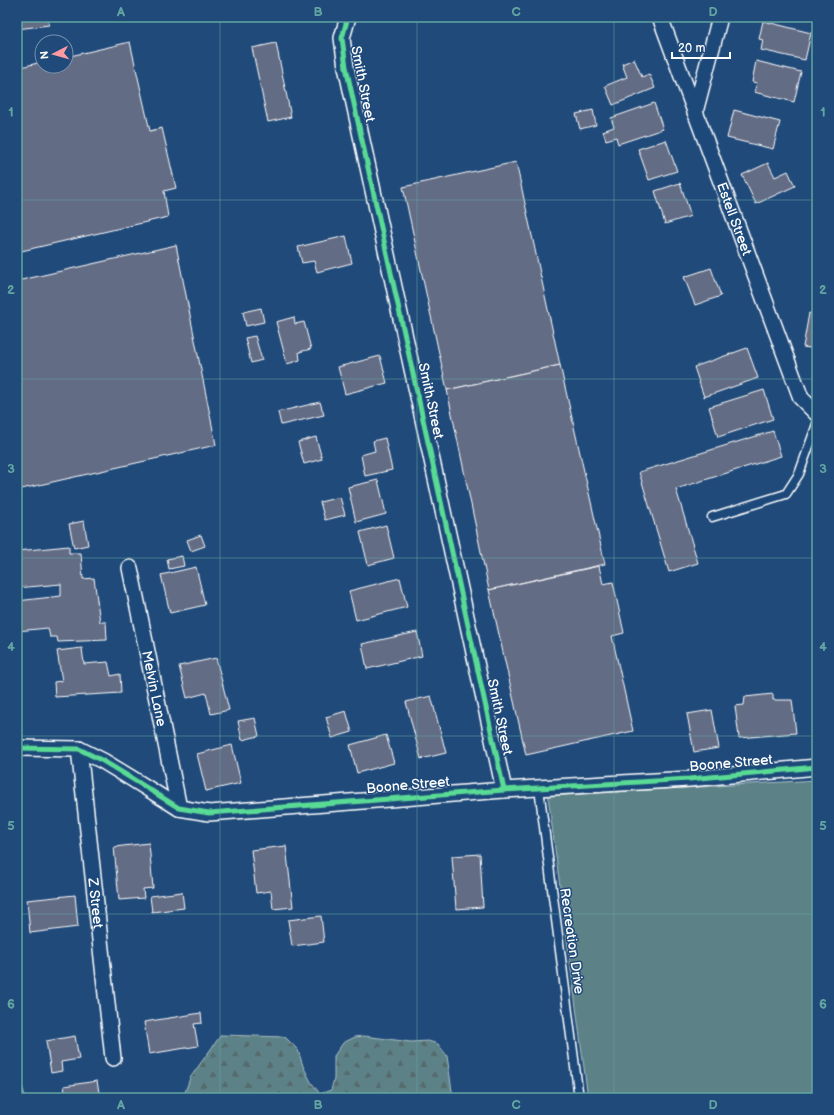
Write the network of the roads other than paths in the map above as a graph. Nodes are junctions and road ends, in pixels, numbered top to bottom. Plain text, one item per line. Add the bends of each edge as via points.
1 (348, 17) edge
2 (660, 17) edge
3 (720, 17) edge
4 (695, 112) junction
5 (817, 414) edge
6 (817, 424) edge
7 (712, 517) dead end
8 (130, 568) dead end
9 (17, 748) edge
10 (79, 749) junction
11 (817, 767) edge
12 (539, 788) junction
13 (504, 790) junction
14 (179, 808) junction
15 (113, 1058) dead end
16 (579, 1098) edge

1 - 13 street, Smith Street via 342,38 346,67
2 - 4 street, Estell Street
3 - 4 street
4 - 5 street, Estell Street via 801,398
6 - 7 lane via 799,474 786,494
8 - 14 street, Melvin Lane
9 - 10 street, Boone Street
10 - 14 street, Boone Street
10 - 15 street, Z Street
11 - 12 street, Boone Street via 689,779
12 - 13 street, Boone Street
12 - 16 lane, Recreation Drive
13 - 14 street, Boone Street via 209,813

